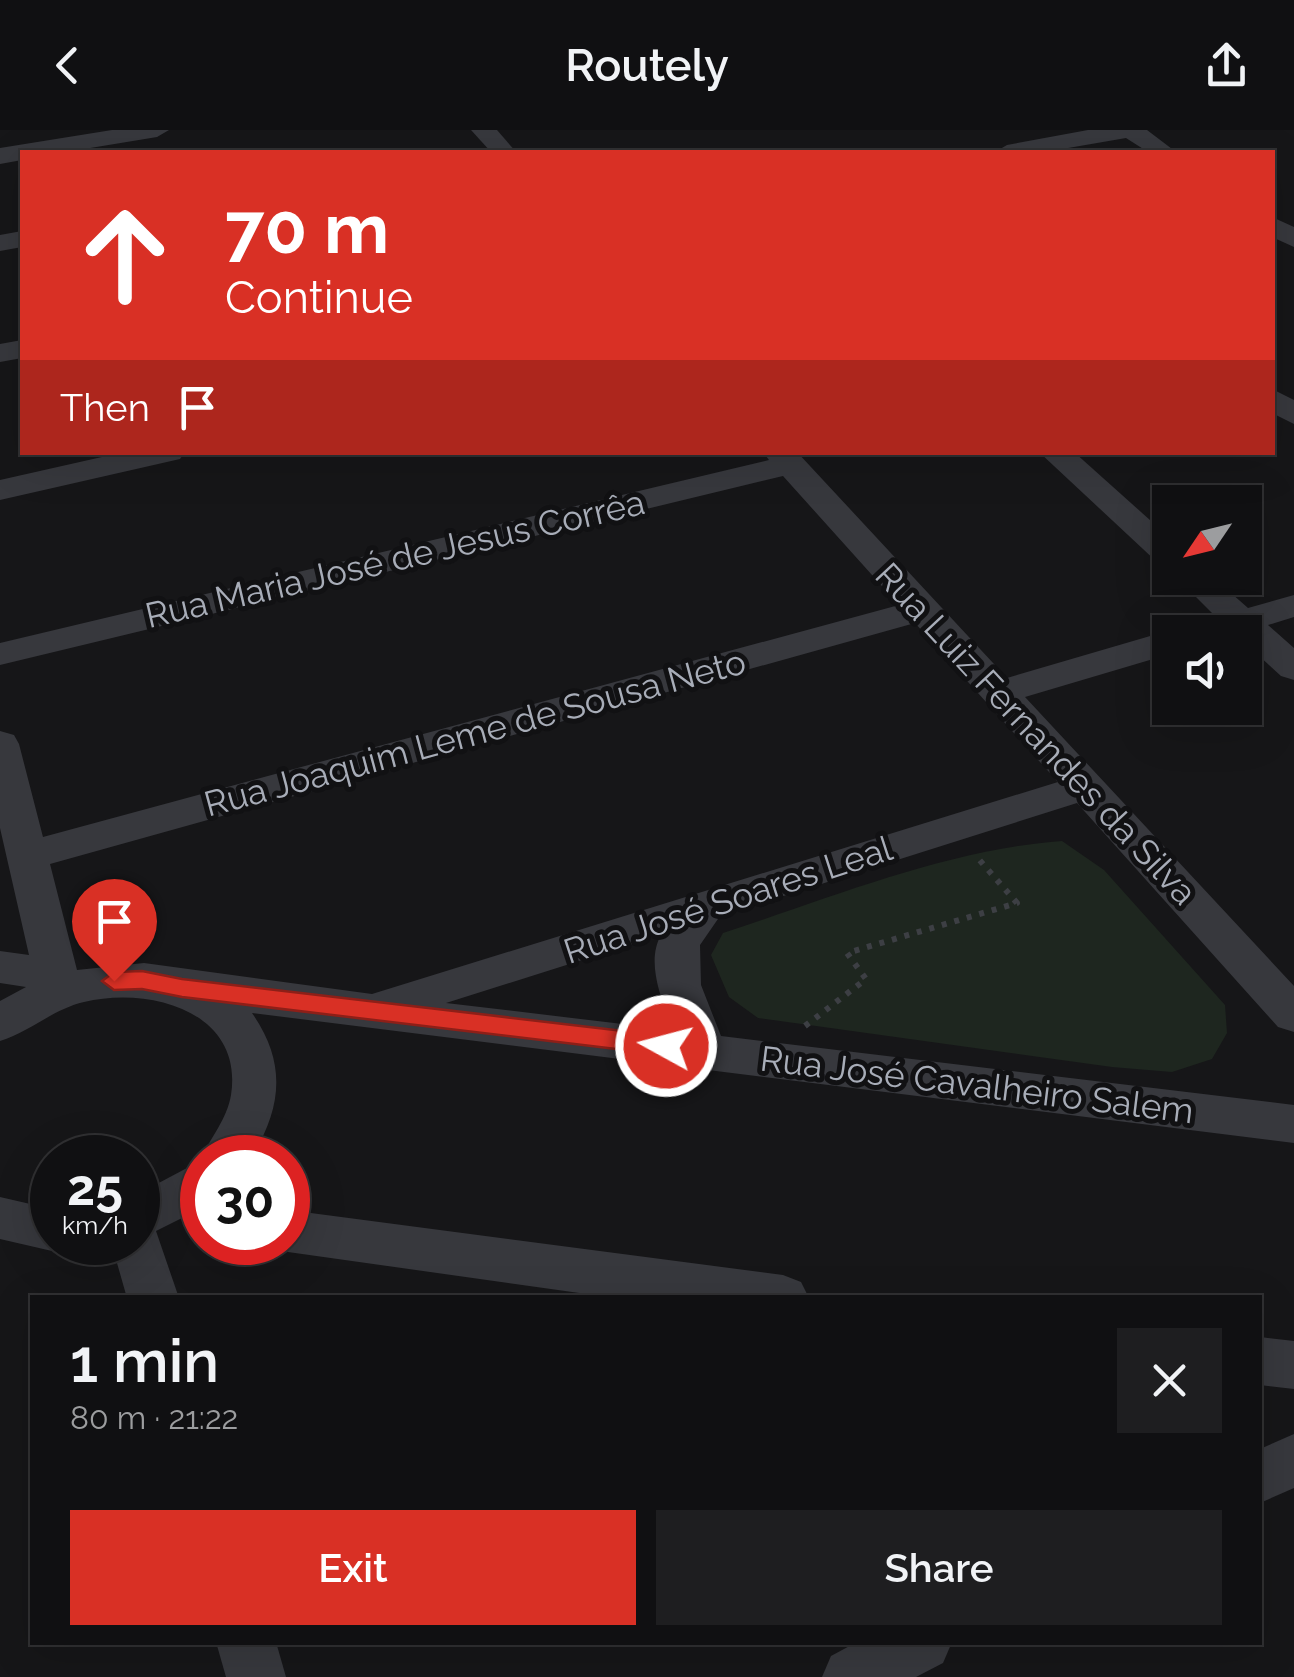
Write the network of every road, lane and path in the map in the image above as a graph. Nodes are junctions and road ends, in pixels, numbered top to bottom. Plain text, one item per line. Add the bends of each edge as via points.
1 (157, 130) edge
2 (483, 130) edge
3 (1130, 130) edge
4 (36, 150) edge
5 (502, 150) edge
6 (1018, 150) edge
7 (1161, 150) edge
8 (156, 455) edge
9 (1059, 455) edge
10 (784, 459) edge
11 (0, 490) edge
12 (1152, 540) edge
13 (1213, 595) edge
14 (1294, 606) edge
15 (923, 610) junction
16 (1235, 615) edge
17 (1262, 615) edge
18 (1262, 639) edge
19 (1152, 647) edge
20 (0, 654) edge
21 (1294, 668) edge
22 (999, 693) junction
23 (0, 744) edge
24 (1085, 787) junction
25 (952, 829) junction
26 (27, 856) junction
27 (704, 907) junction
28 (0, 967) edge
29 (58, 983) junction
30 (182, 988) junction
31 (371, 1009) junction
32 (1294, 1015) edge
33 (0, 1024) edge
34 (703, 1050) junction
35 (764, 1058) junction
36 (1294, 1124) edge
37 (241, 1135) edge
38 (0, 1218) edge
39 (30, 1225) edge
40 (310, 1235) edge
41 (148, 1265) edge
42 (153, 1295) edge
43 (760, 1295) edge
44 (1262, 1360) edge
45 (1294, 1365) edge
46 (1294, 1460) edge
47 (1262, 1476) edge
48 (247, 1645) edge
49 (916, 1645) edge
50 (256, 1677) edge
51 (852, 1677) edge

1 - 4 street
2 - 5 street
3 - 6 street
3 - 7 street
8 - 11 street
9 - 12 street
10 - 15 street, Rua Luiz Fernandes da Silva
10 - 20 street, Rua Maria José de Jesus Corrêa
13 - 16 street
14 - 17 street
15 - 22 street, Rua Luiz Fernandes da Silva
15 - 26 street, Rua Joaquim Leme de Sousa Neto
18 - 21 street
19 - 22 street
22 - 24 street, Rua Luiz Fernandes da Silva
23 - 26 street
24 - 25 street, Rua José Soares Leal
24 - 32 street, Rua Luiz Fernandes da Silva
25 - 27 street, Rua José Soares Leal
25 - 35 path via 1017,904 848,953 866,979
26 - 29 street
27 - 31 street, Rua José Soares Leal
27 - 34 street via 678,943 679,985
28 - 29 street
29 - 30 street, Rua José Cavalheiro Salem via 128,980
29 - 33 street
30 - 31 street, Rua José Cavalheiro Salem
30 - 37 street via 233,1018 255,1056 254,1104
31 - 34 street, Rua José Cavalheiro Salem
34 - 35 street, Rua José Cavalheiro Salem
35 - 36 street, Rua José Cavalheiro Salem
38 - 39 street
40 - 43 street
41 - 42 street
44 - 45 street
46 - 47 street
48 - 50 street
49 - 51 street

